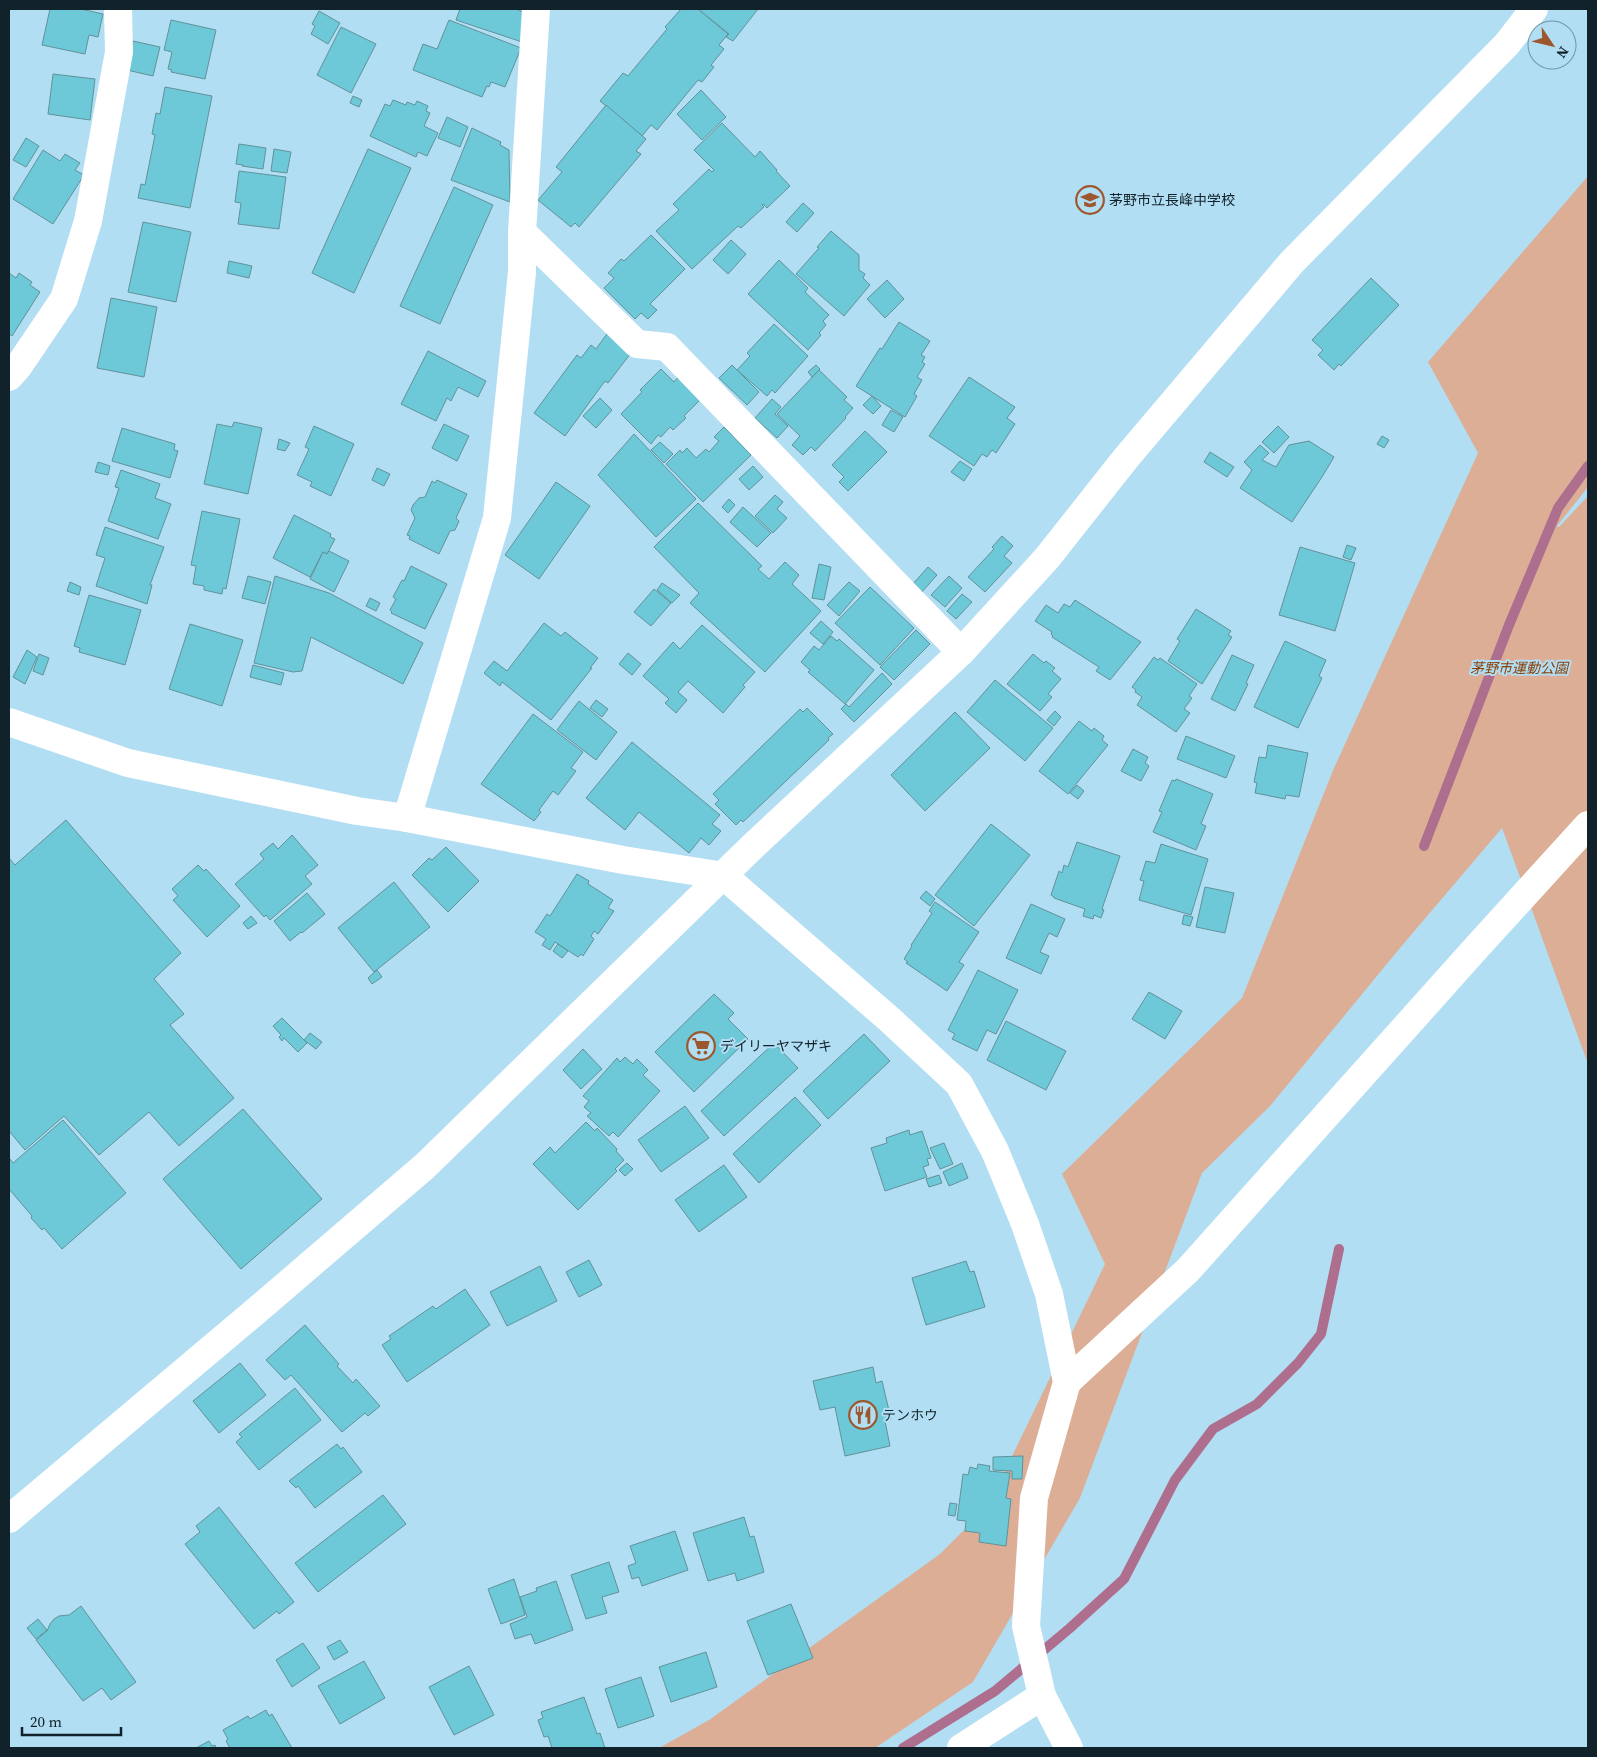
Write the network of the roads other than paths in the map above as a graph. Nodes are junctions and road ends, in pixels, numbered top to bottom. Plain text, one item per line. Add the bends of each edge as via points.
1 (118, 9) edge
2 (536, 9) edge
3 (1534, 9) edge
4 (522, 232) junction
5 (9, 377) edge
6 (961, 652) junction
7 (9, 722) edge
8 (407, 818) junction
9 (1588, 825) edge
10 (724, 876) junction
11 (1067, 1382) junction
12 (9, 1519) edge
13 (1042, 1696) junction
14 (961, 1748) edge
15 (1069, 1748) edge

1 - 5 street via 119,52 88,221 64,299
2 - 4 street
3 - 6 street via 1508,44 1292,262 1126,458 1047,558
4 - 6 street via 637,344 667,347
4 - 8 street via 522,272 498,518
6 - 10 street
7 - 8 street via 128,764 357,811
8 - 10 street
9 - 11 street via 1188,1270
10 - 11 street via 889,1018 959,1084 995,1151 1025,1224 1049,1294
10 - 12 street via 424,1166
11 - 13 street via 1034,1498 1026,1626
13 - 14 street
13 - 15 street

